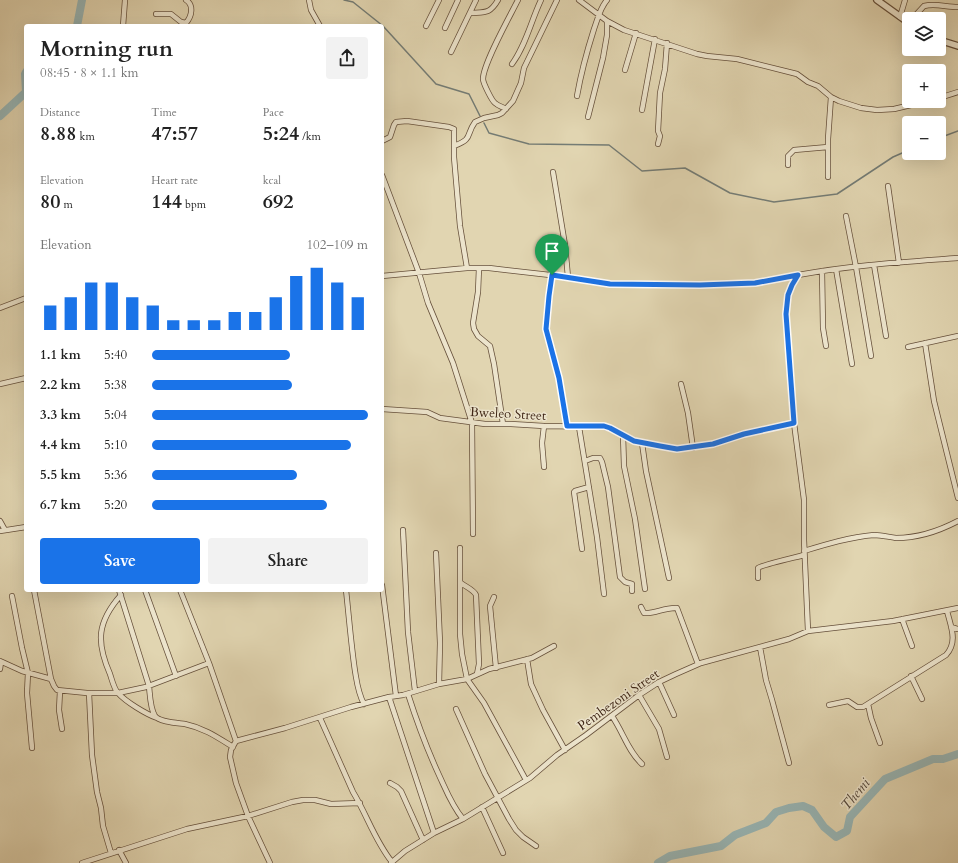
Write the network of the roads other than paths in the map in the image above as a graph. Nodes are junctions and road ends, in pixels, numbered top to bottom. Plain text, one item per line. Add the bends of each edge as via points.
1 (125, 0) edge
2 (186, 0) edge
3 (309, 0) edge
4 (439, 0) edge
5 (458, 0) edge
6 (476, 0) edge
7 (498, 0) edge
8 (518, 0) edge
9 (541, 0) edge
10 (557, 0) edge
11 (579, 0) edge
12 (607, 0) edge
13 (877, 0) edge
14 (905, 0) edge
15 (958, 7) edge
16 (918, 12) edge
17 (471, 13) junction
18 (156, 14) dead end
19 (598, 14) junction
20 (900, 17) joint
21 (607, 21) junction
22 (123, 24) edge
23 (319, 24) edge
24 (426, 26) dead end
25 (445, 28) dead end
26 (636, 33) junction
27 (655, 39) junction
28 (946, 42) edge
29 (666, 43) junction
30 (958, 46) edge
31 (451, 52) dead end
32 (512, 64) dead end
33 (625, 70) dead end
34 (958, 92) edge
35 (577, 96) dead end
36 (946, 96) edge
37 (830, 97) junction
38 (902, 107) edge
39 (506, 109) junction
40 (642, 110) dead end
41 (588, 117) dead end
42 (384, 140) edge
43 (658, 144) dead end
44 (454, 146) junction
45 (828, 147) junction
46 (788, 166) dead end
47 (553, 172) dead end
48 (828, 178) dead end
49 (384, 180) edge
50 (888, 186) dead end
51 (846, 216) dead end
52 (958, 258) edge
53 (899, 263) junction
54 (874, 265) junction
55 (856, 267) junction
56 (467, 268) junction
57 (479, 268) junction
58 (836, 269) junction
59 (822, 271) junction
60 (418, 273) junction
61 (552, 275) junction
62 (798, 275) junction
63 (384, 276) edge
64 (568, 277) junction
65 (24, 299) edge
66 (0, 308) edge
67 (886, 336) dead end
68 (958, 336) edge
69 (924, 343) junction
70 (826, 346) dead end
71 (908, 346) dead end
72 (871, 356) dead end
73 (852, 364) dead end
74 (24, 378) edge
75 (0, 384) edge
76 (681, 384) dead end
77 (384, 409) edge
78 (472, 423) junction
79 (794, 423) junction
80 (503, 424) junction
81 (544, 426) junction
82 (567, 426) junction
83 (579, 427) junction
84 (623, 435) junction
85 (642, 443) junction
86 (693, 448) junction
87 (585, 461) junction
88 (544, 468) dead end
89 (589, 487) junction
90 (958, 498) edge
91 (0, 521) edge
92 (958, 521) edge
93 (24, 527) edge
94 (3, 530) edge
95 (403, 530) dead end
96 (473, 534) dead end
97 (460, 548) dead end
98 (582, 549) dead end
99 (436, 553) dead end
100 (804, 553) junction
101 (669, 578) dead end
102 (758, 578) dead end
103 (461, 583) junction
104 (645, 590) dead end
105 (632, 591) dead end
106 (34, 592) edge
107 (120, 592) edge
108 (146, 592) edge
109 (181, 592) edge
110 (346, 592) edge
111 (383, 592) edge
112 (604, 594) dead end
113 (121, 595) junction
114 (12, 596) dead end
115 (494, 596) dead end
116 (641, 606) dead end
117 (958, 608) edge
118 (947, 611) junction
119 (902, 620) junction
120 (951, 627) junction
121 (958, 629) edge
122 (808, 631) junction
123 (554, 646) dead end
124 (912, 646) dead end
125 (760, 647) junction
126 (527, 659) junction
127 (1, 662) edge
128 (209, 663) junction
129 (698, 664) junction
130 (496, 668) junction
131 (0, 669) edge
132 (28, 673) junction
133 (477, 674) junction
134 (176, 676) junction
135 (911, 676) junction
136 (51, 679) junction
137 (467, 679) junction
138 (659, 682) junction
139 (439, 684) junction
140 (149, 686) junction
141 (60, 691) junction
142 (415, 691) junction
143 (89, 693) junction
144 (118, 693) junction
145 (408, 694) junction
146 (640, 695) junction
147 (396, 696) junction
148 (389, 698) junction
149 (922, 699) dead end
150 (364, 704) junction
151 (868, 704) junction
152 (829, 705) dead end
153 (456, 709) dead end
154 (674, 715) dead end
155 (612, 716) junction
156 (157, 718) junction
157 (320, 718) junction
158 (62, 729) dead end
159 (236, 742) junction
160 (880, 744) dead end
161 (233, 747) junction
162 (32, 748) dead end
163 (566, 750) junction
164 (667, 757) dead end
165 (789, 763) dead end
166 (642, 764) dead end
167 (526, 780) junction
168 (390, 783) dead end
169 (497, 798) junction
170 (360, 803) junction
171 (482, 807) junction
172 (248, 816) junction
173 (463, 819) junction
174 (434, 834) junction
175 (423, 840) junction
176 (536, 846) dead end
177 (119, 850) junction
178 (111, 853) junction
179 (503, 853) dead end
180 (391, 862) edge
181 (82, 863) edge
182 (126, 863) edge
183 (270, 863) edge

1 - 22 street
2 - 18 street via 192,7 186,23 171,14
3 - 23 street
4 - 24 street
5 - 25 street
6 - 17 street
7 - 17 street via 487,12
8 - 39 street via 492,53 483,79 492,100
9 - 32 street
10 - 39 street via 524,68 514,101
11 - 19 street
12 - 19 street
13 - 20 street
14 - 20 street
15 - 16 street via 924,6
17 - 31 street
19 - 21 street
19 - 35 street
21 - 26 street
21 - 41 street via 603,58
26 - 27 street
26 - 33 street
27 - 29 street
27 - 40 street
28 - 30 street
29 - 37 street via 707,56 737,59 797,74 818,86
29 - 43 street via 665,69 660,93
34 - 36 street
37 - 38 street via 861,108 877,110
37 - 45 street
39 - 44 street via 498,115 475,122 467,139
42 - 44 street via 390,137 396,122 407,121 452,128 455,131
44 - 56 street via 460,226
45 - 46 street via 794,150 788,156
45 - 48 street
47 - 64 street
49 - 60 street
50 - 53 street
51 - 55 street
52 - 53 street
53 - 54 street
54 - 55 street
54 - 67 street
55 - 58 street
55 - 72 street
56 - 57 street
56 - 60 street
57 - 61 street
57 - 80 street via 473,323 478,336 490,346
58 - 59 street
58 - 73 street
59 - 62 street
59 - 70 street via 823,328
60 - 63 street
60 - 78 street via 453,363
61 - 64 street
61 - 82 street via 546,329 559,378
62 - 64 street via 755,283 700,285 610,284
62 - 79 street via 788,295 786,314
65 - 66 street
68 - 69 street
69 - 71 street
69 - 90 street via 934,402
74 - 75 street
76 - 86 street
77 - 78 street, Bweleo Street via 427,412 440,418
78 - 80 street, Bweleo Street
78 - 96 street
79 - 86 street, Bweleo Street
79 - 100 street via 804,500
80 - 81 street, Bweleo Street
81 - 82 street, Bweleo Street
81 - 88 street
82 - 83 street, Bweleo Street
83 - 84 street, Bweleo Street via 604,426
83 - 87 street
84 - 85 street, Bweleo Street
84 - 104 street via 624,466
85 - 86 street, Bweleo Street via 677,449
85 - 101 street
87 - 89 street
87 - 105 street via 600,458 602,462 608,487 620,577 632,584
89 - 98 street via 574,492
89 - 112 street
91 - 94 street
92 - 100 street via 921,535 854,538
93 - 94 street
95 - 142 street via 408,632
97 - 103 street
99 - 139 street
100 - 102 street via 760,566
100 - 122 street
103 - 133 street via 476,595 479,664
103 - 137 street via 460,634
106 - 136 street
107 - 113 street
108 - 134 street
109 - 128 street
110 - 150 street via 358,686
111 - 147 street
113 - 140 street
113 - 144 street via 106,615 100,637 104,657
114 - 132 street
115 - 130 street via 490,606
116 - 129 street via 642,611 647,614 677,608
117 - 118 street, Pembezoni Street
118 - 119 street, Pembezoni Street
118 - 120 street
119 - 122 street, Pembezoni Street
119 - 124 street
120 - 121 street
120 - 135 street via 954,642 951,650
122 - 125 street, Pembezoni Street
123 - 126 street
125 - 129 street, Pembezoni Street
125 - 165 street via 767,685
126 - 130 street
126 - 163 street via 532,684 543,710
127 - 131 street
127 - 132 street
128 - 134 street
128 - 159 street
129 - 138 street, Pembezoni Street
130 - 133 street
132 - 136 street
132 - 162 street via 27,693
133 - 137 street
134 - 140 street
135 - 149 street
135 - 151 street
136 - 141 street
137 - 139 street
137 - 167 street via 484,702
138 - 146 street, Pembezoni Street
138 - 154 street
139 - 142 street
140 - 144 street
140 - 156 street via 150,699
141 - 143 street
141 - 158 street
142 - 145 street
143 - 144 street
143 - 178 street via 95,778 103,826
144 - 156 street
145 - 147 street
145 - 173 street via 426,747 447,793
146 - 155 street, Pembezoni Street
146 - 164 street via 658,729
147 - 148 street
148 - 150 street
148 - 174 street
150 - 157 street
151 - 152 street via 860,708 848,701
151 - 160 street
153 - 169 street
155 - 163 street, Pembezoni Street
155 - 166 street via 634,756
156 - 161 street via 208,731
157 - 159 street
157 - 170 street
159 - 161 street
161 - 172 street via 230,757
163 - 167 street, Pembezoni Street
167 - 169 street, Pembezoni Street
168 - 175 street via 401,791
169 - 171 street, Pembezoni Street
169 - 176 street via 516,830
170 - 172 street via 331,804 303,800
170 - 180 street
171 - 173 street, Pembezoni Street
171 - 179 street
172 - 177 street via 187,829
172 - 183 street
173 - 174 street, Pembezoni Street
174 - 175 street, Pembezoni Street
175 - 180 street, Pembezoni Street
177 - 178 street
177 - 182 street
178 - 181 street

